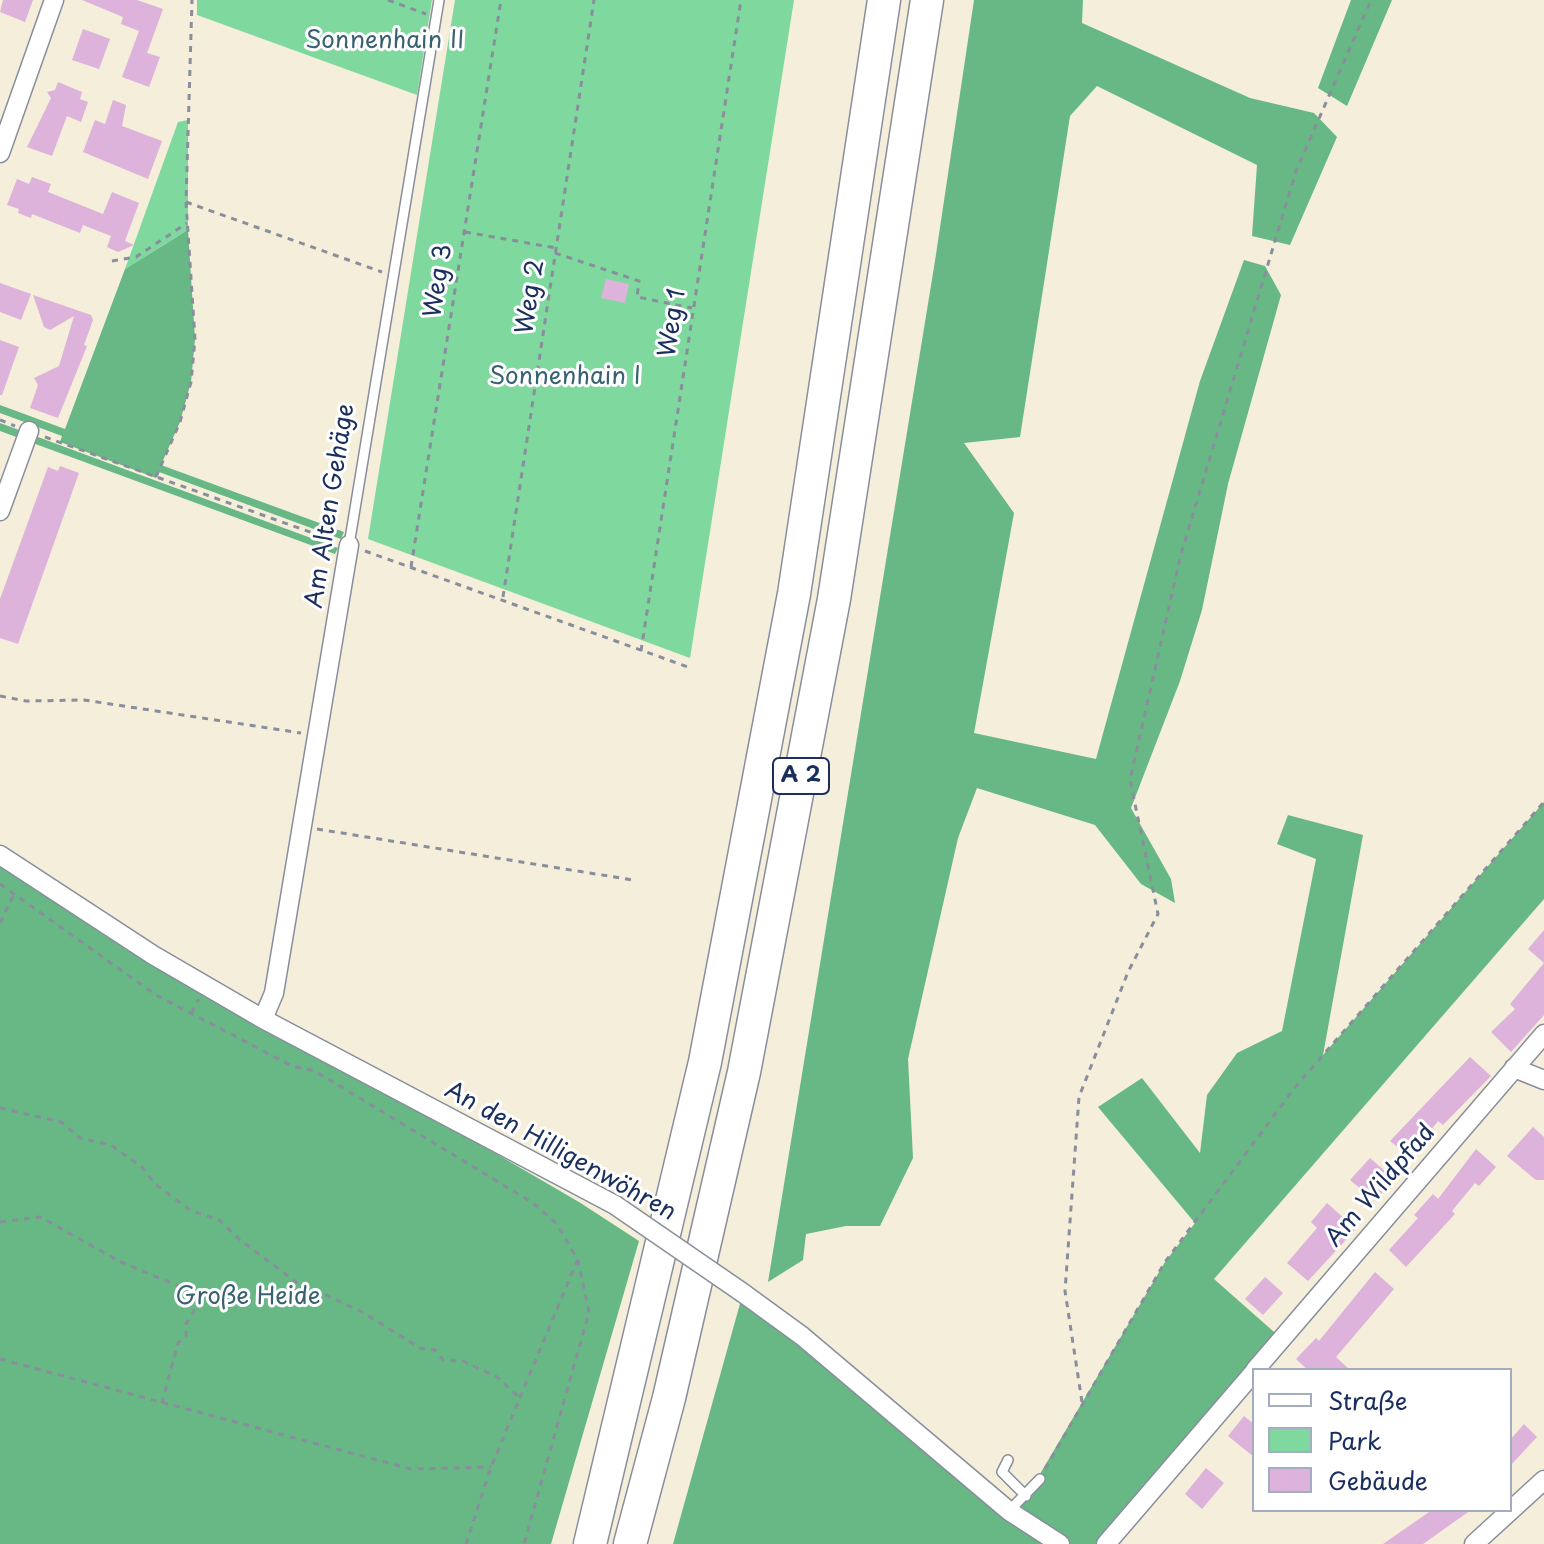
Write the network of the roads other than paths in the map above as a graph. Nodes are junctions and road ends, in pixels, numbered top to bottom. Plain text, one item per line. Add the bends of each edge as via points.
1 (54, 0) edge
2 (439, 0) edge
3 (884, 0) edge
4 (927, 0) edge
5 (0, 153) edge
6 (29, 431) dead end
7 (0, 511) edge
8 (349, 545) joint
9 (0, 855) edge
10 (263, 1019) junction
11 (1544, 1034) edge
12 (1514, 1068) junction
13 (1544, 1080) edge
14 (1258, 1368) edge
15 (1252, 1374) edge
16 (1008, 1460) dead end
17 (1040, 1479) road end
18 (1544, 1480) edge
19 (1026, 1496) junction
20 (1512, 1509) edge
21 (1009, 1511) junction
22 (1509, 1512) edge
23 (590, 1544) edge
24 (630, 1544) edge
25 (1060, 1544) edge
26 (1106, 1544) edge
27 (1474, 1544) edge

1 - 5 street
2 - 8 lane, Am Alten Gehäge
3 - 23 highway, A 2 via 794,594 705,1062
4 - 24 highway, A 2 via 834,599 750,1041
6 - 7 street
8 - 10 street, Am Alten Gehäge via 274,993
9 - 10 street, An den Hilligenwöhren
10 - 21 street, An den Hilligenwöhren, bridge via 615,1205 802,1336
11 - 12 street, Am Wildpfad
12 - 13 street
12 - 14 street, Am Wildpfad
15 - 26 street, Am Wildpfad
16 - 19 lane via 1002,1472
17 - 19 lane
18 - 20 street
19 - 21 lane
21 - 25 street, An den Hilligenwöhren
22 - 27 street

